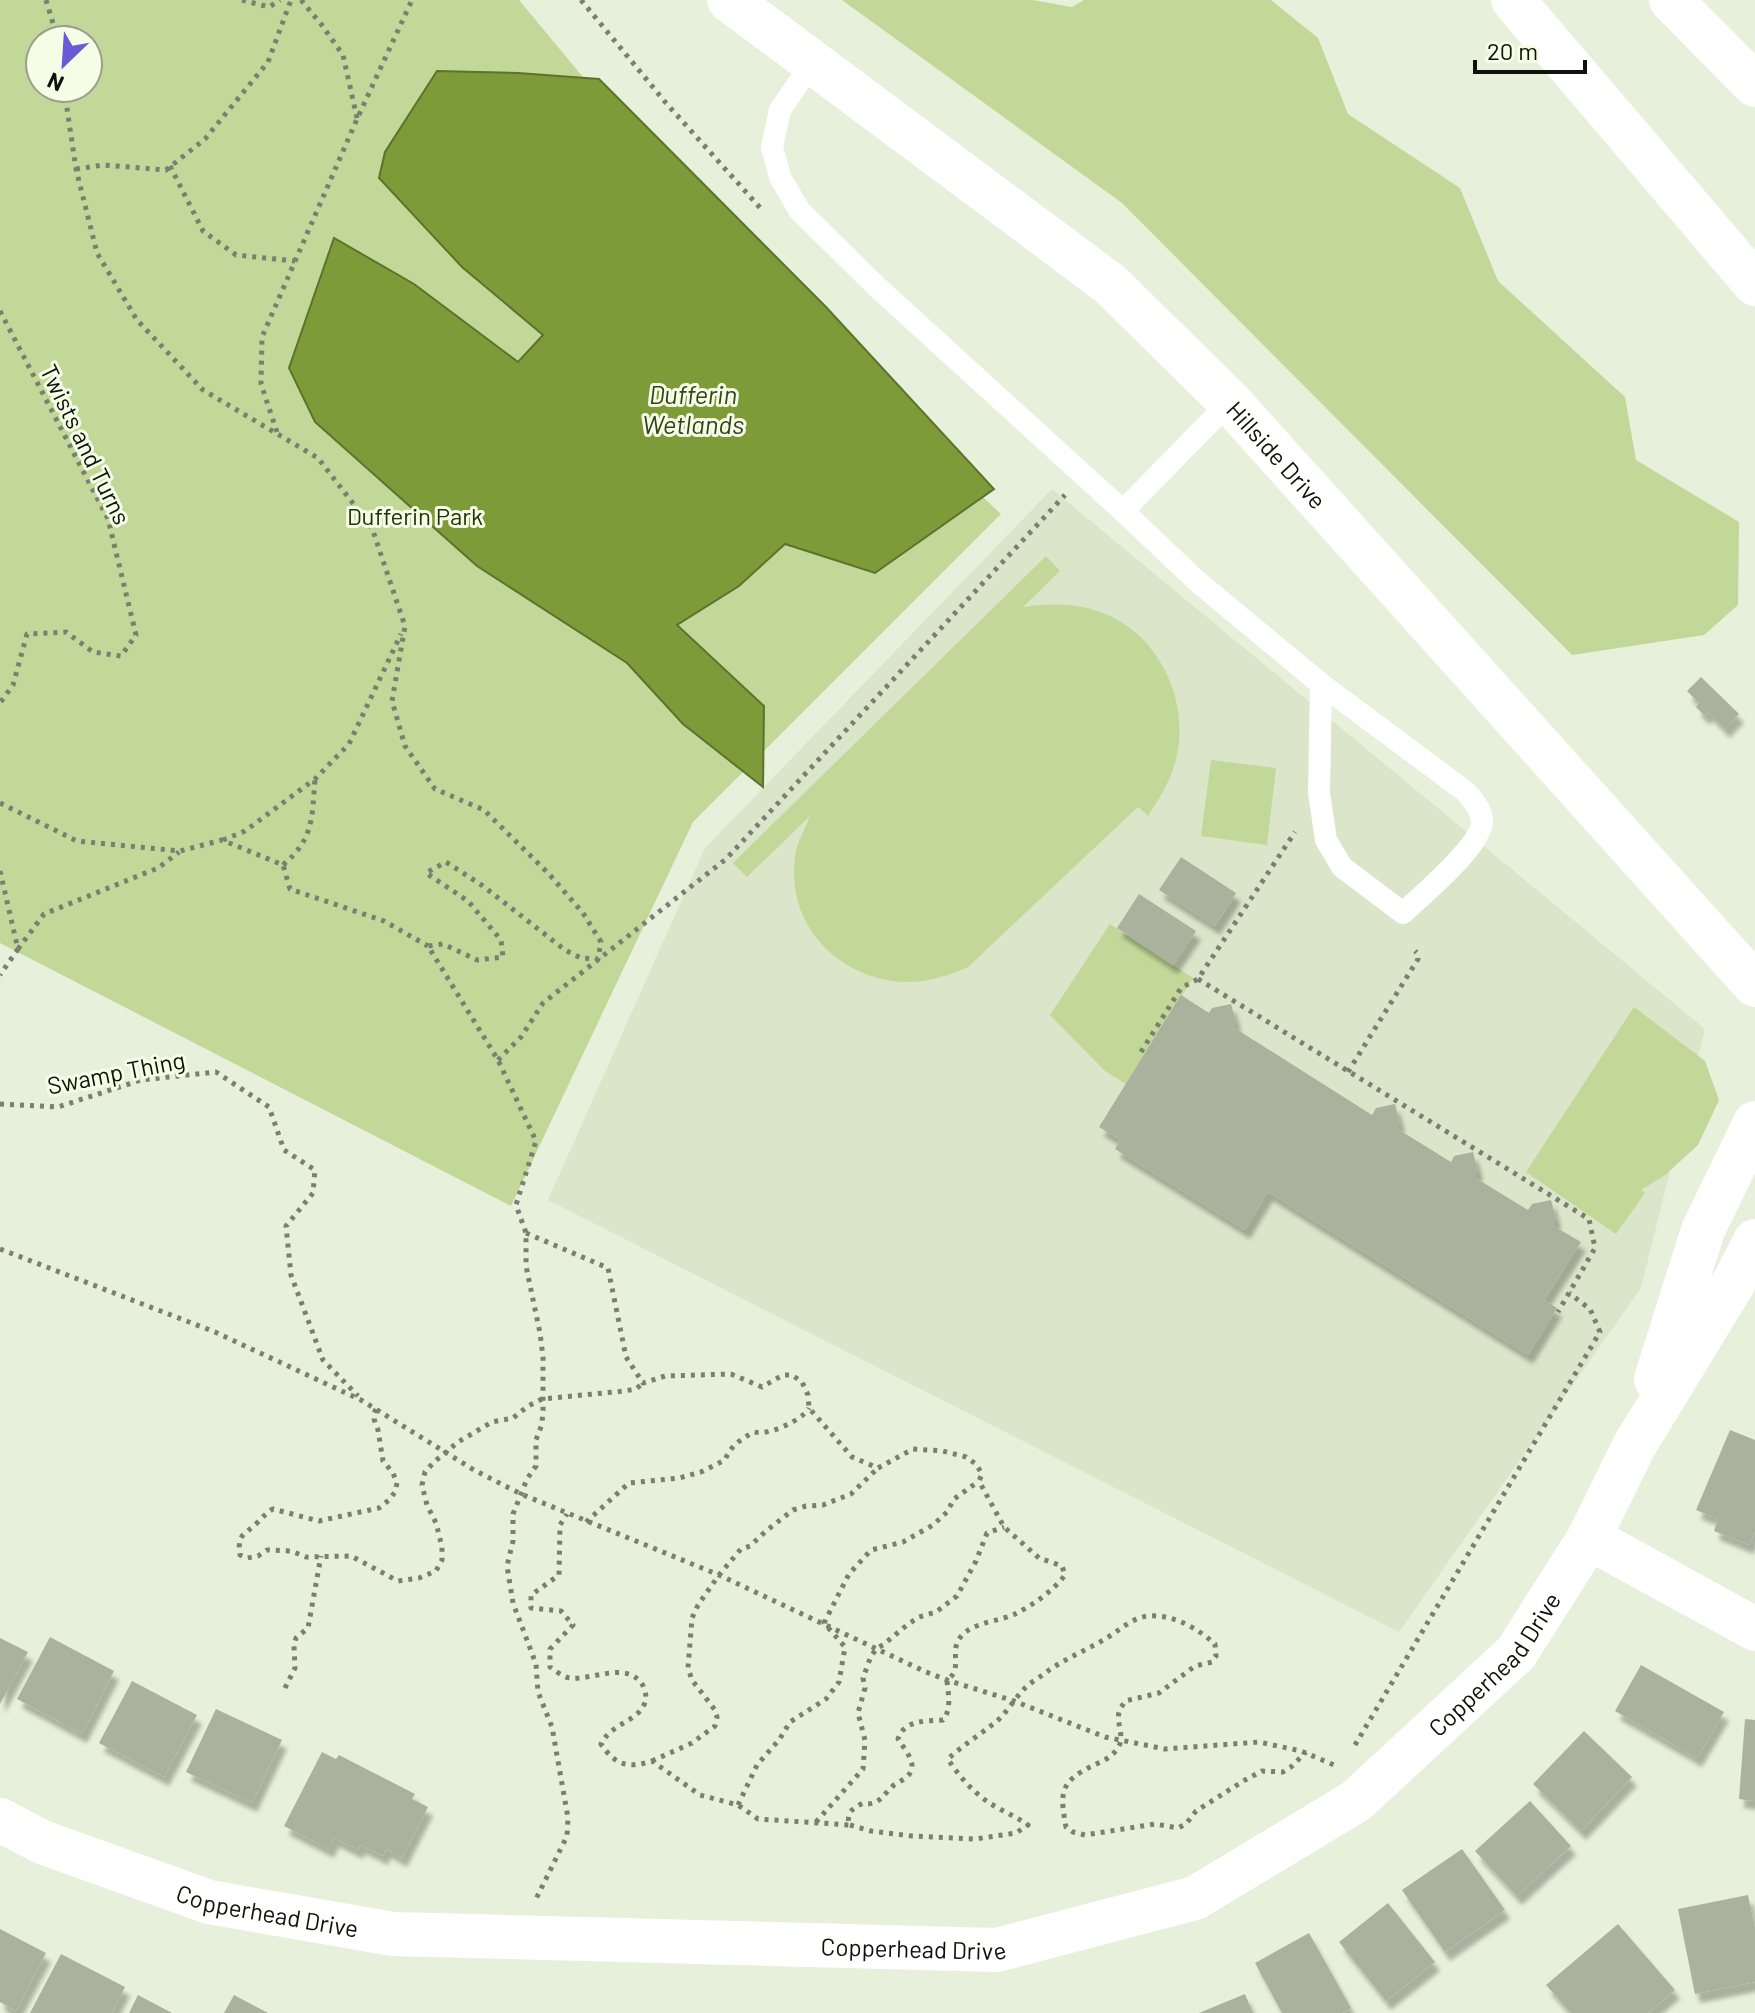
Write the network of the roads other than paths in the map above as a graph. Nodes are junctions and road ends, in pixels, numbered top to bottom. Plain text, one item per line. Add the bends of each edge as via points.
1 (729, 0) edge
2 (1513, 0) edge
3 (1671, 0) edge
4 (813, 62) junction
5 (1755, 85) edge
6 (1755, 284) edge
7 (1231, 403) junction
8 (1123, 511) junction
9 (1321, 684) junction
10 (1755, 985) edge
11 (1755, 1123) edge
12 (1755, 1241) edge
13 (1634, 1446) junction
14 (1589, 1538) junction
15 (1755, 1629) edge
16 (0, 1820) edge

1 - 4 main road, Hillside Drive
2 - 6 main road
3 - 5 main road
4 - 7 main road, Hillside Drive via 1110,284
4 - 8 lane via 780,110 772,147 780,177 799,210
7 - 8 lane
7 - 10 main road, Hillside Drive
8 - 9 lane via 1198,582
9 - 9 lane via 1466,792 1478,807 1483,821 1478,837 1403,913 1342,867 1326,840 1319,793
11 - 13 main road, Copperhead Drive via 1703,1230
12 - 13 main road, Copperhead Drive
13 - 14 main road, Copperhead Drive
14 - 15 main road
14 - 16 main road, Copperhead Drive via 1516,1653 1195,1898 997,1950 393,1934 209,1902 42,1842

